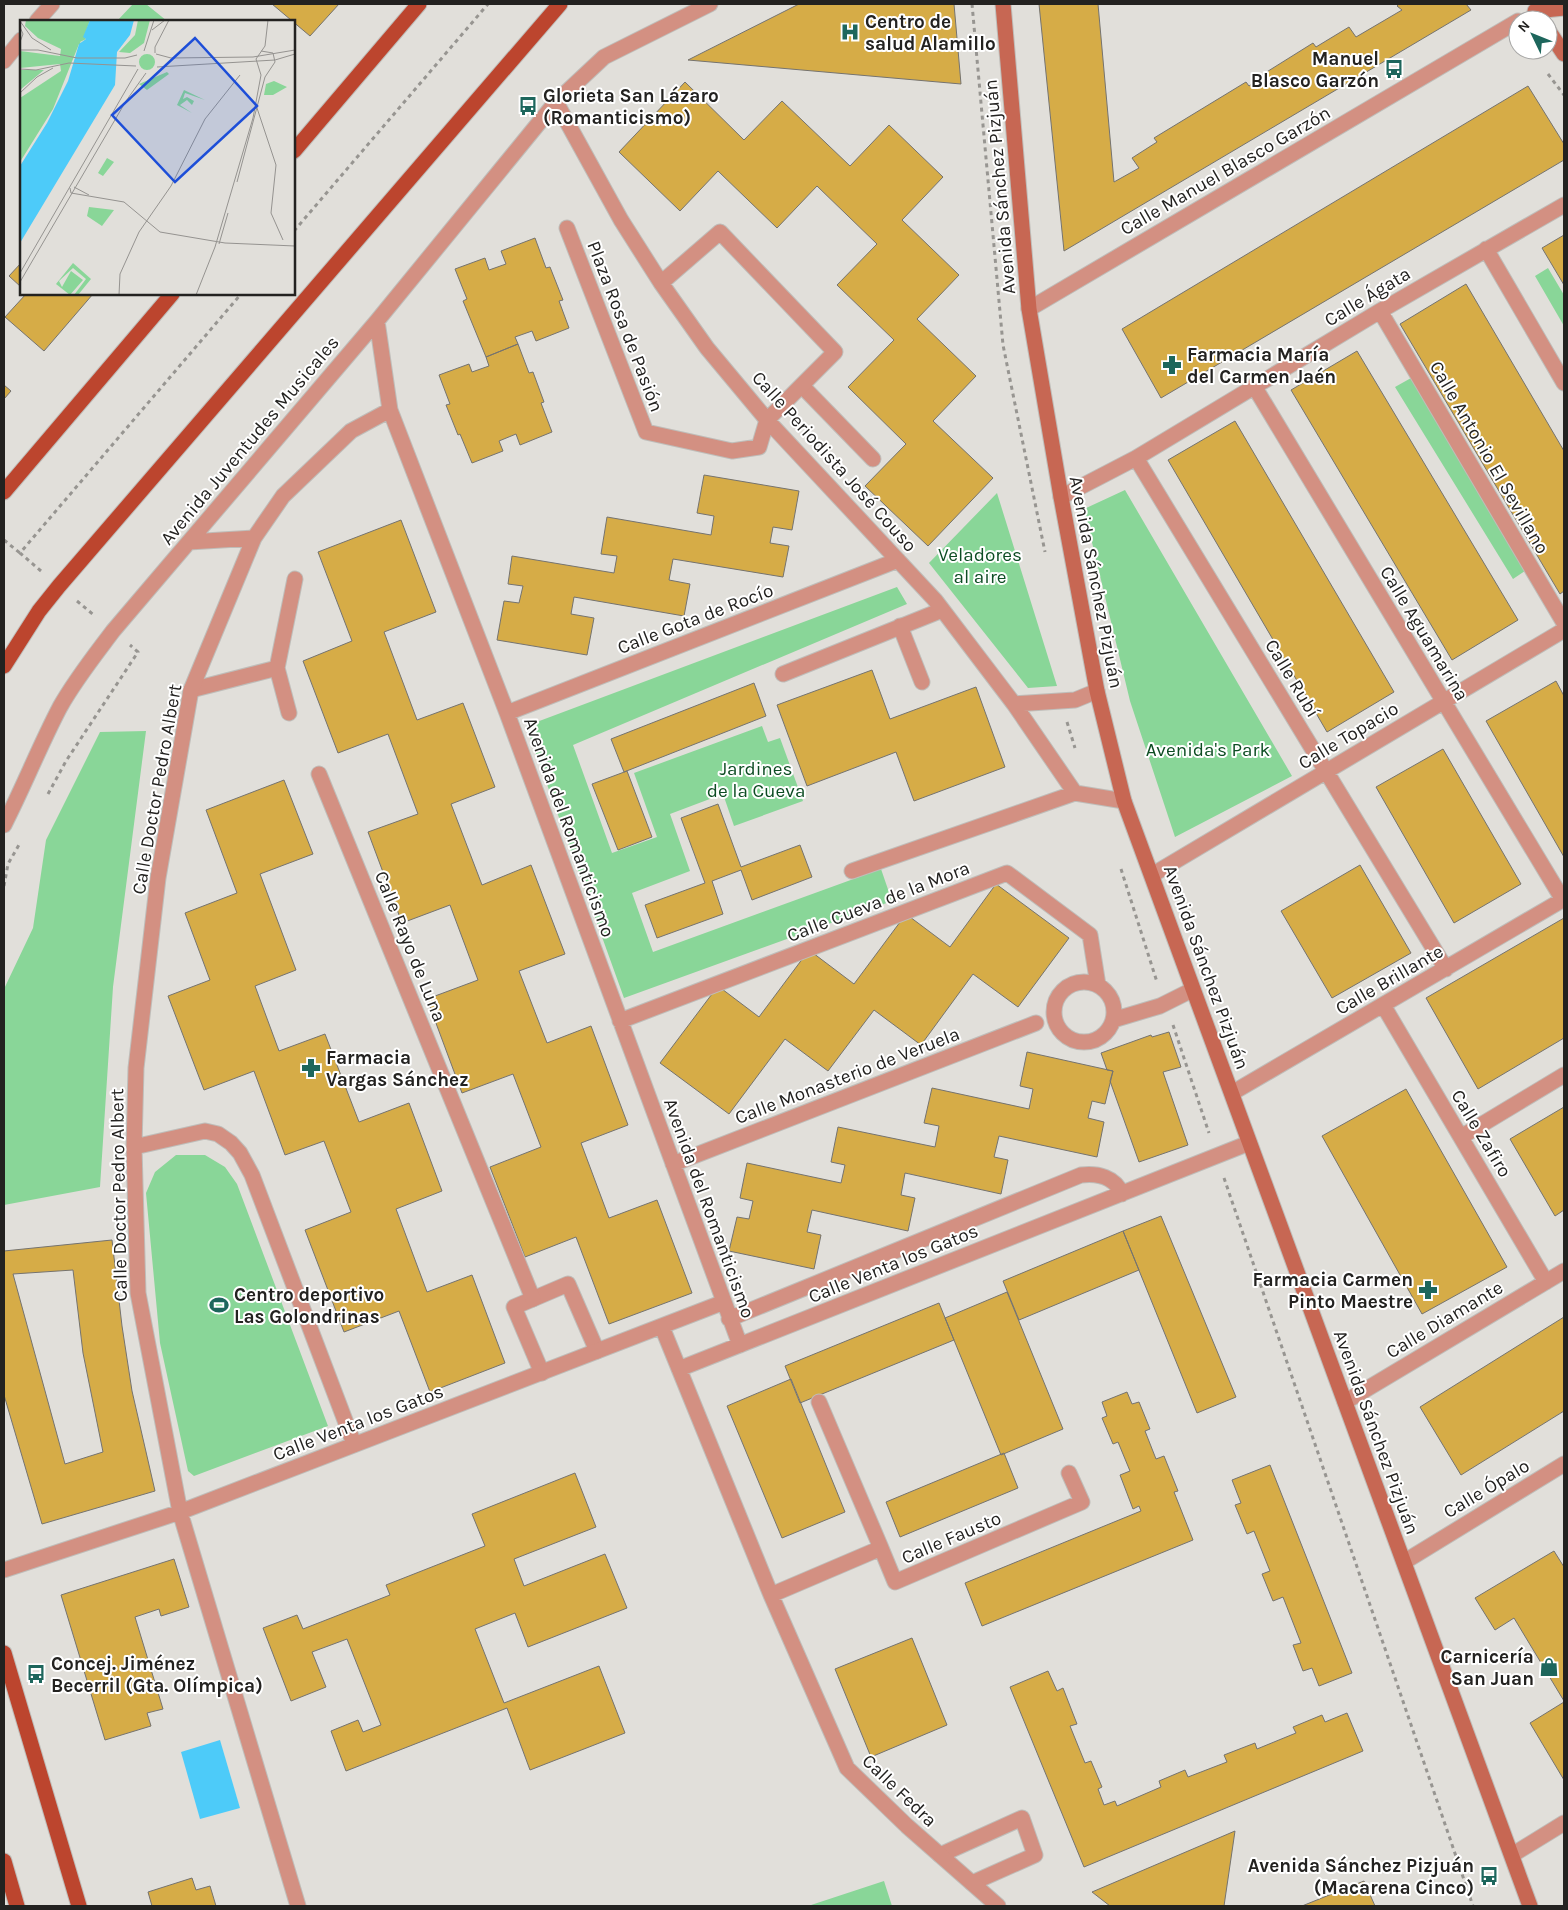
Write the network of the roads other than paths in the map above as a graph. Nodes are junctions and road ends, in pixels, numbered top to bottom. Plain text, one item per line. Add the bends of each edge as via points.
1 (52, 4) edge
2 (419, 4) edge
3 (560, 4) edge
4 (710, 4) edge
5 (1003, 4) edge
6 (1564, 8) edge
7 (1550, 10) edge
8 (38, 20) edge
9 (1508, 27) edge
10 (20, 41) edge
11 (4, 61) edge
12 (556, 102) junction
13 (295, 150) edge
14 (1564, 205) edge
15 (567, 228) dead end
16 (1486, 249) junction
17 (662, 284) junction
18 (171, 295) edge
19 (1030, 309) junction
20 (1380, 311) junction
21 (377, 320) junction
22 (1564, 383) edge
23 (802, 386) junction
24 (1254, 386) junction
25 (390, 410) junction
26 (767, 420) junction
27 (1136, 458) junction
28 (873, 460) dead end
29 (4, 492) edge
30 (1061, 497) junction
31 (254, 538) junction
32 (189, 542) junction
33 (898, 560) junction
34 (295, 578) dead end
35 (942, 610) junction
36 (1564, 623) edge
37 (900, 626) junction
38 (1564, 630) edge
39 (4, 666) edge
40 (277, 668) junction
41 (783, 674) dead end
42 (922, 682) dead end
43 (191, 690) junction
44 (1097, 691) junction
45 (1443, 703) junction
46 (1014, 704) junction
47 (288, 713) dead end
48 (507, 713) junction
49 (1326, 772) junction
50 (319, 774) dead end
51 (1075, 793) junction
52 (1124, 801) junction
53 (4, 825) edge
54 (852, 871) dead end
55 (1152, 875) junction
56 (1564, 899) edge
57 (1446, 969) junction
58 (1098, 985) junction
59 (1192, 990) junction
60 (1383, 1005) junction
61 (1113, 1020) junction
62 (620, 1021) junction
63 (1036, 1023) dead end
64 (1564, 1075) edge
65 (1232, 1093) junction
66 (1461, 1137) junction
67 (1248, 1143) junction
68 (134, 1147) junction
69 (673, 1164) junction
70 (1122, 1194) junction
71 (1564, 1271) edge
72 (1546, 1282) junction
73 (533, 1299) junction
74 (724, 1302) junction
75 (729, 1319) junction
76 (662, 1327) junction
77 (740, 1345) junction
78 (597, 1351) junction
79 (679, 1370) junction
80 (542, 1373) junction
81 (819, 1402) dead end
82 (1345, 1402) junction
83 (354, 1444) junction
84 (1564, 1465) edge
85 (1069, 1473) dead end
86 (180, 1512) junction
87 (881, 1548) junction
88 (1404, 1562) junction
89 (4, 1570) edge
90 (771, 1595) junction
91 (4, 1653) edge
92 (1564, 1823) edge
93 (940, 1855) junction
94 (1512, 1855) junction
95 (4, 1861) edge
96 (972, 1883) junction
97 (17, 1906) edge
98 (79, 1906) edge
99 (298, 1906) edge
100 (998, 1906) edge
101 (1530, 1906) edge

1 - 8 street
2 - 13 main road
3 - 39 main road via 59,586
4 - 12 street, Avenida Juventudes Musicales via 604,57
5 - 19 street, Avenida Sánchez Pizjuán
6 - 7 street
9 - 19 street, Calle Manuel Blasco Garzón
10 - 11 street
12 - 17 street, Calle Periodista José Couso via 621,220
12 - 21 street, Avenida Juventudes Musicales
14 - 16 street, Calle Ágata
15 - 26 street, Plaza Rosa de Pasión via 646,432 732,451 759,447
16 - 20 street, Calle Ágata
16 - 22 street
17 - 23 street, Plaza Rosa de Pasión via 720,232 835,352
17 - 26 street, Calle Periodista José Couso via 707,348
18 - 29 main road
19 - 30 street, Avenida Sánchez Pizjuán
20 - 24 street, Calle Ágata
20 - 36 street, Calle Antonio El Sevillano
21 - 25 street, Avenida del Romanticismo
21 - 32 street, Avenida Juventudes Musicales
23 - 26 street, Plaza Rosa de Pasión
23 - 28 street
24 - 27 street, Calle Ágata
24 - 45 street, Calle Aguamarina
25 - 31 street, Calle Doctor Pedro Albert via 351,431 283,496
25 - 48 street, Avenida del Romanticismo
26 - 33 street, Calle Periodista José Couso
27 - 30 street, Calle Ágata
27 - 49 street, Calle Rubí
30 - 44 street, Avenida Sánchez Pizjuán
31 - 32 street
31 - 43 street, Calle Doctor Pedro Albert
32 - 53 street, Avenida Juventudes Musicales via 113,631 61,706
33 - 35 street, Calle Periodista José Couso
33 - 48 street, Calle Gota de Rocío
34 - 40 street
35 - 37 street
35 - 46 street, Calle Periodista José Couso
37 - 41 street
37 - 42 street
38 - 45 street, Calle Topacio
40 - 43 street
40 - 47 street
43 - 68 street, Calle Doctor Pedro Albert via 158,878 136,1068
44 - 46 street via 1075,700
44 - 52 street, Avenida Sánchez Pizjuán
45 - 49 street, Calle Topacio
45 - 56 street, Calle Aguamarina
46 - 51 street, Calle Periodista José Couso
48 - 62 street, Avenida del Romanticismo
49 - 55 street, Calle Topacio
49 - 57 street, Calle Rubí
50 - 73 street, Calle Rayo de Luna
51 - 52 street
51 - 54 street, Calle Cueva de la Mora
52 - 55 street, Avenida Sánchez Pizjuán
55 - 59 street, Avenida Sánchez Pizjuán
56 - 57 street, Calle Brillante
57 - 60 street, Calle Brillante
58 - 61 street via 1112,1000
58 - 61 street via 1080,982 1063,991 1055,1006 1058,1026 1072,1039 1087,1041 1102,1036
58 - 62 street, Calle Cueva de la Mora via 1090,935 1008,873
59 - 61 street via 1160,1006
59 - 65 street, Avenida Sánchez Pizjuán
60 - 65 street, Calle Brillante
60 - 66 street, Calle Zafiro
62 - 69 street, Avenida del Romanticismo
63 - 69 street, Calle Monasterio de Veruela
64 - 66 street
65 - 67 street, Avenida Sánchez Pizjuán
66 - 72 street, Calle Zafiro
67 - 70 street, Calle Venta los Gatos
67 - 82 street, Avenida Sánchez Pizjuán
68 - 83 street via 205,1131 218,1134 240,1152 252,1175
68 - 86 street, Calle Doctor Pedro Albert via 138,1293
69 - 74 street, Avenida del Romanticismo
70 - 75 street, Calle Venta los Gatos via 1118,1185 1105,1177 1081,1175
70 - 77 street, Calle Venta los Gatos
71 - 72 street, Calle Diamante
72 - 82 street, Calle Diamante
73 - 78 street via 568,1284
73 - 80 street via 514,1307
74 - 75 street, Avenida del Romanticismo
74 - 76 street, Calle Venta los Gatos
75 - 77 street, Avenida del Romanticismo
76 - 78 street, Calle Venta los Gatos
76 - 79 street
77 - 79 street, Calle Venta los Gatos
78 - 80 street, Calle Venta los Gatos
79 - 90 street
80 - 83 street, Calle Venta los Gatos
81 - 87 street
82 - 88 street, Avenida Sánchez Pizjuán
83 - 86 street, Calle Venta los Gatos
84 - 88 street, Calle Ópalo
85 - 87 street, Calle Fausto via 1082,1502 895,1582
86 - 89 street, Calle Venta los Gatos
86 - 99 street, Calle Doctor Pedro Albert
87 - 90 street, Calle Fausto
88 - 94 street, Avenida Sánchez Pizjuán
90 - 93 street, Calle Fedra via 847,1768
91 - 98 main road
92 - 94 street
93 - 96 street, Calle Fedra
93 - 96 street via 1022,1818 1035,1855
94 - 101 street, Avenida Sánchez Pizjuán
95 - 97 main road
96 - 100 street, Calle Fedra

